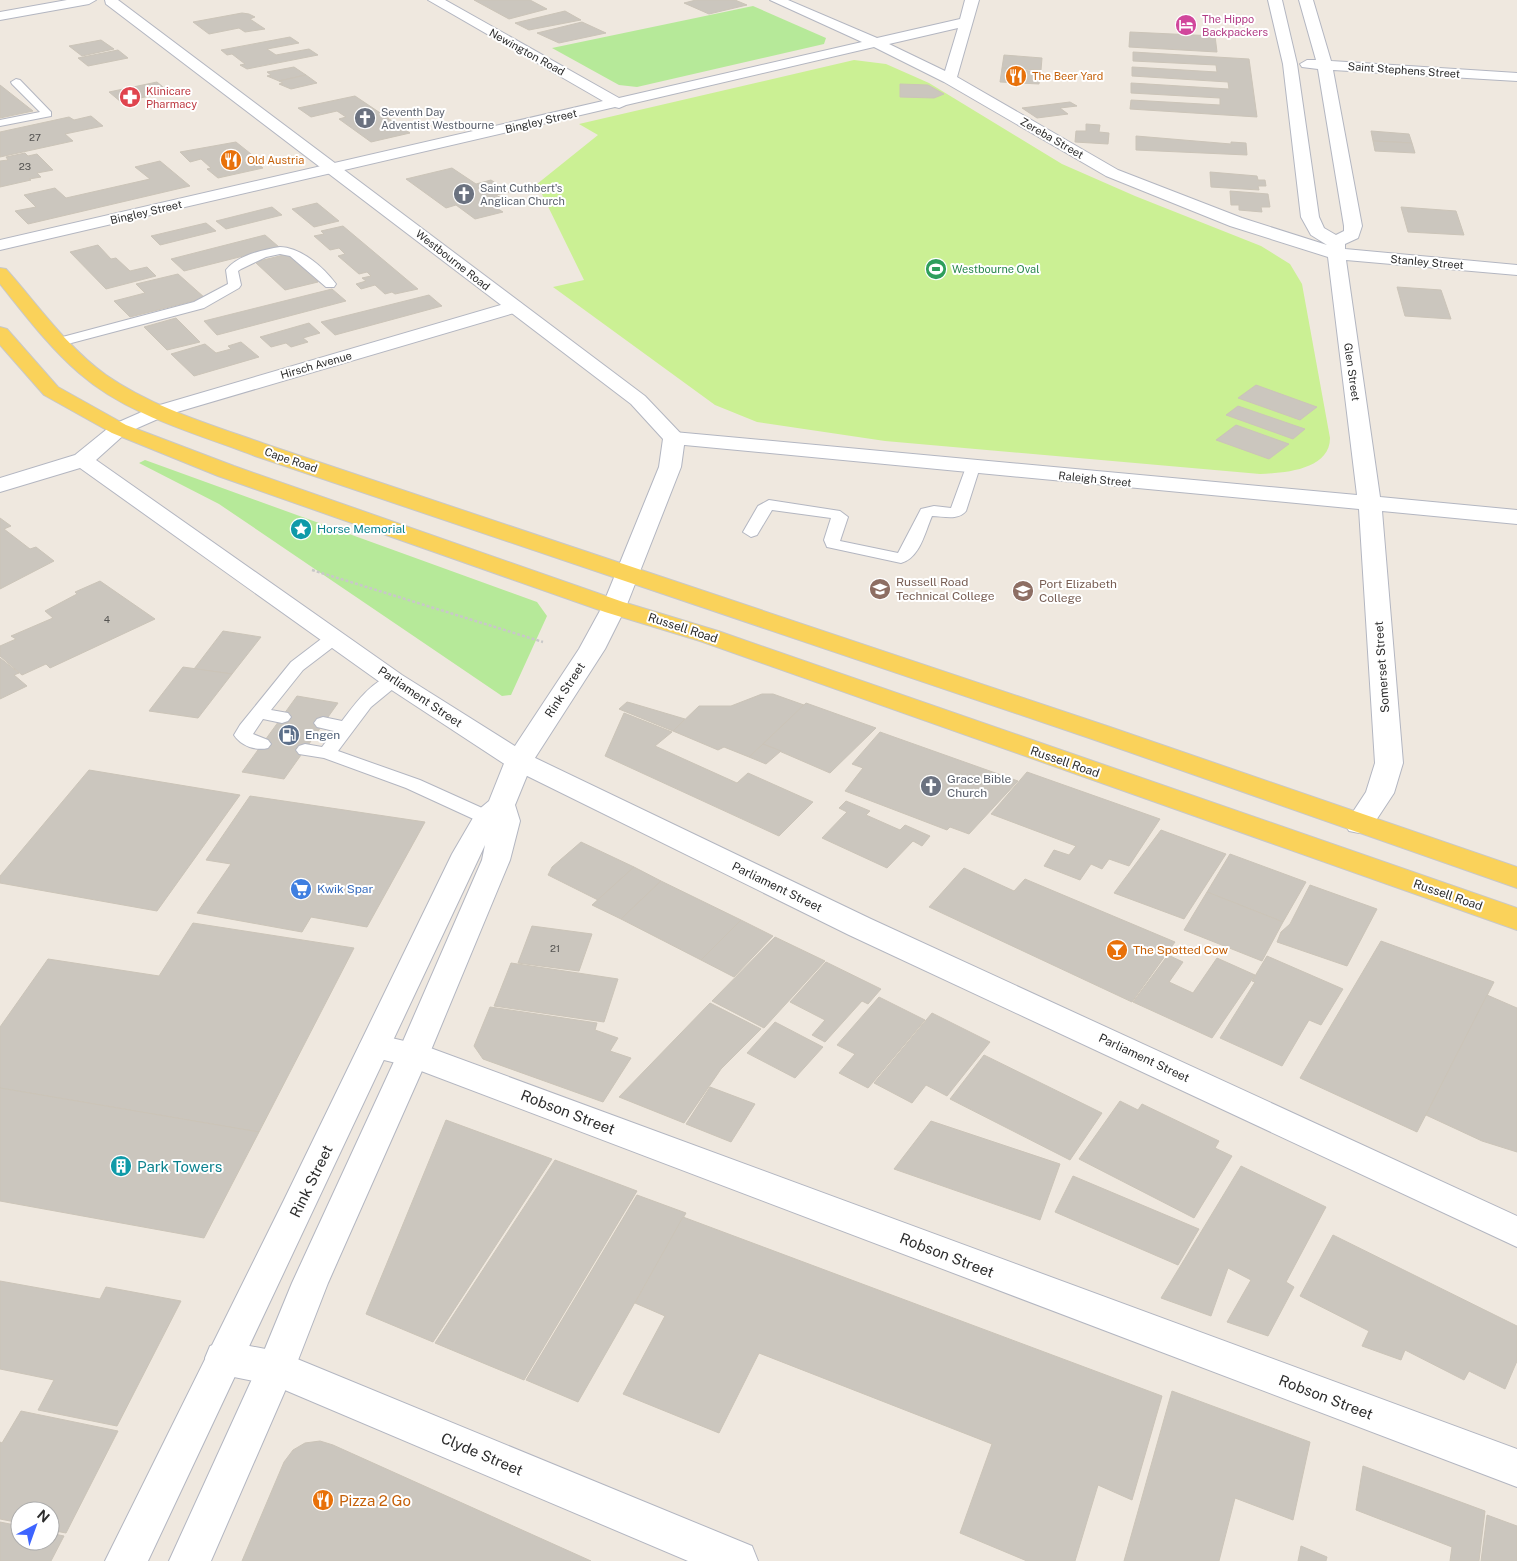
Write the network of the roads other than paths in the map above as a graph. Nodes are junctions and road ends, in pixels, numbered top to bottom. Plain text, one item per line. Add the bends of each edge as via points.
1 (90, 0) edge
2 (435, 0) edge
3 (777, 0) edge
4 (972, 0) edge
5 (1275, 0) edge
6 (1306, 0) edge
7 (115, 1) edge
8 (0, 16) edge
9 (965, 22) junction
10 (876, 43) junction
11 (1290, 64) junction
12 (1325, 66) junction
13 (1517, 77) edge
14 (948, 79) junction
15 (16, 82) dead end
16 (620, 104) junction
17 (0, 123) edge
18 (334, 169) junction
19 (0, 245) edge
20 (1336, 248) junction
21 (1517, 270) edge
22 (0, 273) edge
23 (330, 284) dead end
24 (514, 307) junction
25 (0, 333) edge
26 (60, 342) junction
27 (160, 411) junction
28 (119, 429) junction
29 (674, 438) junction
30 (83, 460) junction
31 (974, 467) junction
32 (0, 485) edge
33 (1369, 502) junction
34 (1517, 517) edge
35 (750, 532) dead end
36 (627, 574) junction
37 (614, 607) junction
38 (334, 638) junction
39 (393, 680) junction
40 (258, 713) junction
41 (282, 717) dead end
42 (351, 721) junction
43 (323, 723) dead end
44 (262, 744) dead end
45 (305, 750) dead end
46 (327, 753) junction
47 (519, 761) junction
48 (498, 814) junction
49 (1359, 824) junction
50 (1517, 878) edge
51 (1517, 919) edge
52 (375, 1046) junction
53 (413, 1054) junction
54 (1517, 1232) edge
55 (224, 1358) junction
56 (276, 1368) junction
57 (1517, 1468) edge
58 (126, 1561) edge
59 (190, 1561) edge
60 (737, 1561) edge

1 - 7 street
1 - 8 street
2 - 16 street, Newington Road
3 - 10 street, Zereba Street
4 - 9 street
5 - 11 street
6 - 12 street
7 - 18 street, Westbourne Road
9 - 10 street, Bingley Street
9 - 14 street
10 - 14 street, Zereba Street
10 - 16 street, Bingley Street
11 - 12 street, Saint Stephens Street
11 - 20 street via 1310,217 1317,230
12 - 13 street, Saint Stephens Street
12 - 20 street via 1353,226 1352,234
14 - 20 street, Zereba Street via 1136,184 1244,225
15 - 17 lane via 46,114
16 - 18 street, Bingley Street
18 - 19 street, Bingley Street
18 - 24 street, Westbourne Road
20 - 21 street, Stanley Street
20 - 33 street, Glen Street
22 - 26 main road, Cape Road
23 - 26 lane via 294,253 277,252 237,265 232,270 235,285 207,302
24 - 27 street, Hirsch Avenue
24 - 29 street, Westbourne Road via 638,400
25 - 28 main road via 51,391
26 - 27 main road, Cape Road via 97,378
27 - 28 street, Hirsch Avenue
27 - 36 main road, Cape Road via 263,451
28 - 30 street, Hirsch Avenue
28 - 37 main road via 226,471
29 - 31 street, Raleigh Street
29 - 36 street via 670,467
30 - 32 street
30 - 38 street, Parliament Street
31 - 33 street, Raleigh Street
31 - 35 lane via 958,511 926,512 908,553 901,558 833,544 840,518 835,514 769,505 763,509
33 - 34 street, Raleigh Street
33 - 49 street, Somerset Street via 1389,763 1380,793
36 - 37 street, Rink Street
36 - 49 main road via 1101,733
37 - 47 street, Rink Street via 592,649
37 - 51 main road, Russell Road via 709,636
38 - 39 street, Parliament Street
38 - 40 lane via 297,666
39 - 42 lane via 377,692
39 - 47 street, Parliament Street
40 - 41 lane
40 - 44 lane via 243,735
42 - 43 lane
42 - 46 lane
45 - 46 lane
46 - 48 lane
47 - 48 street, Rink Street
47 - 54 street, Parliament Street via 860,927
48 - 52 street, Rink Street via 466,854
48 - 53 street, Rink Street via 496,860
49 - 50 main road
52 - 53 street, Robson Street
52 - 55 street, Rink Street
53 - 56 street, Rink Street via 314,1274
53 - 57 street, Robson Street
55 - 56 street, Clyde Street
55 - 58 street, Rink Street
56 - 59 street, Rink Street
56 - 60 street, Clyde Street

